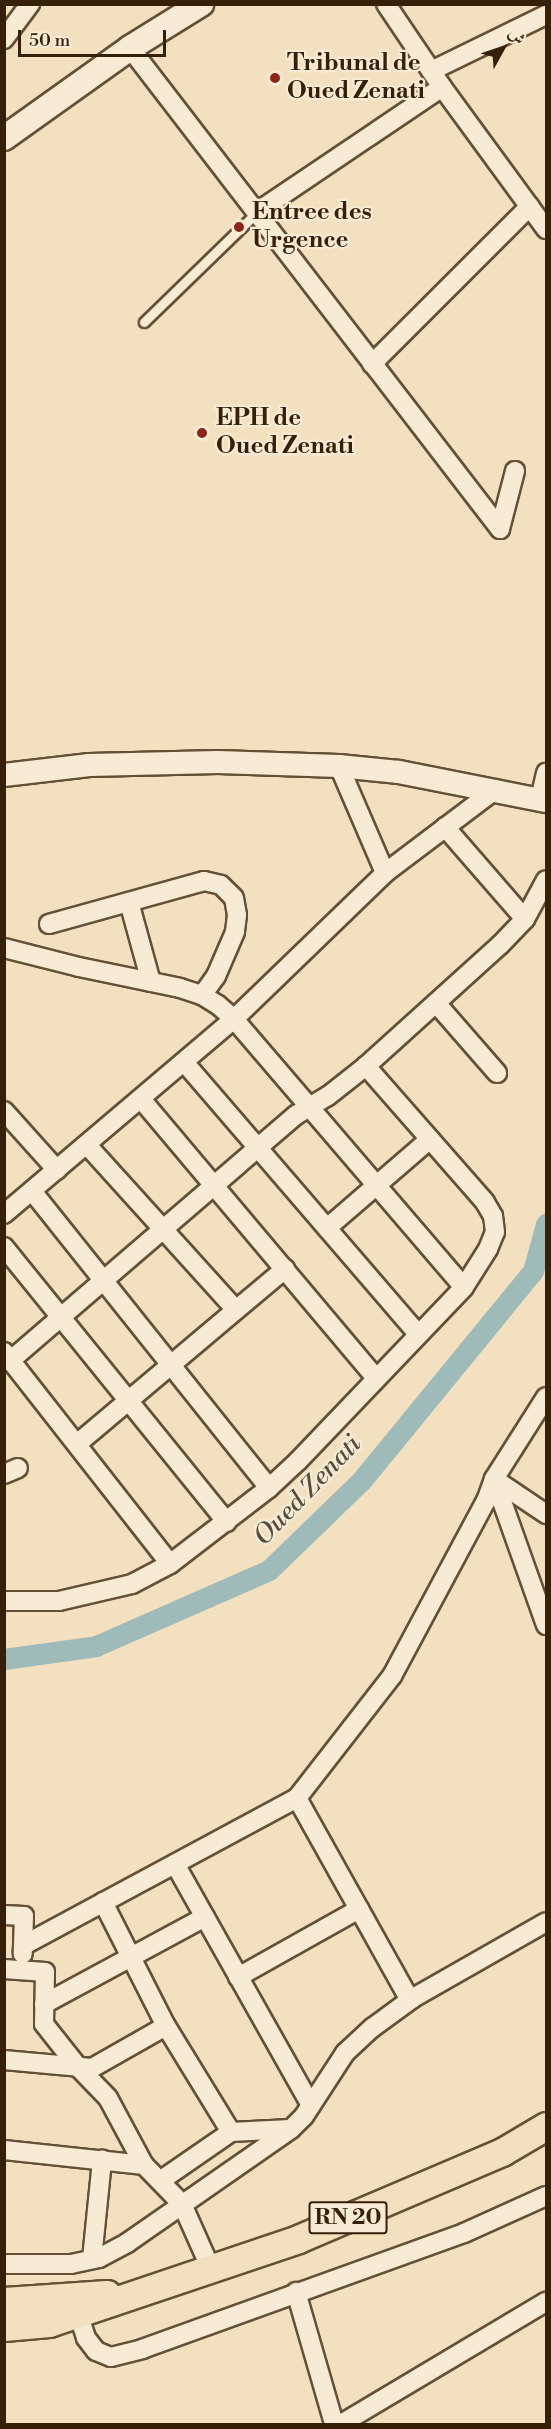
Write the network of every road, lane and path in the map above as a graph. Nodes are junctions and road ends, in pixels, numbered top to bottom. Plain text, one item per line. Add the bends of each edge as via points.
1 (30, 4) edge
2 (201, 4) edge
3 (386, 4) edge
4 (546, 15) edge
5 (4, 39) edge
6 (130, 48) junction
7 (431, 71) junction
8 (442, 87) junction
9 (4, 138) edge
10 (530, 206) junction
11 (257, 212) junction
12 (546, 229) edge
13 (144, 322) dead end
14 (372, 364) junction
15 (514, 471) dead end
16 (339, 766) junction
17 (546, 773) edge
18 (4, 775) edge
19 (496, 789) junction
20 (543, 800) edge
21 (445, 827) junction
22 (385, 873) junction
23 (546, 880) edge
24 (129, 902) junction
25 (525, 919) junction
26 (49, 924) dead end
27 (4, 948) edge
28 (151, 982) junction
29 (202, 995) junction
30 (436, 1003) junction
31 (234, 1019) junction
32 (184, 1062) junction
33 (366, 1066) junction
34 (497, 1073) dead end
35 (141, 1099) junction
36 (309, 1106) junction
37 (4, 1111) edge
38 (430, 1139) junction
39 (87, 1145) junction
40 (258, 1148) junction
41 (57, 1170) junction
42 (376, 1185) junction
43 (214, 1186) junction
44 (32, 1191) junction
45 (4, 1214) edge
46 (327, 1228) junction
47 (163, 1230) junction
48 (4, 1247) edge
49 (285, 1269) junction
50 (103, 1281) junction
51 (464, 1287) junction
52 (236, 1310) junction
53 (61, 1317) junction
54 (418, 1334) junction
55 (8, 1356) edge
56 (171, 1365) junction
57 (376, 1378) junction
58 (546, 1396) edge
59 (129, 1401) junction
60 (77, 1444) junction
61 (494, 1479) junction
62 (269, 1488) junction
63 (546, 1514) edge
64 (227, 1522) junction
65 (171, 1564) junction
66 (4, 1601) edge
67 (546, 1625) edge
68 (297, 1798) junction
69 (175, 1864) junction
70 (103, 1902) junction
71 (359, 1910) junction
72 (4, 1915) edge
73 (205, 1917) junction
74 (546, 1922) edge
75 (24, 1945) junction
76 (131, 1958) junction
77 (4, 1969) edge
78 (23, 1971) junction
79 (238, 1977) junction
80 (410, 2000) junction
81 (44, 2004) junction
82 (166, 2026) junction
83 (4, 2060) edge
84 (78, 2067) junction
85 (311, 2105) junction
86 (546, 2126) edge
87 (291, 2129) junction
88 (231, 2133) junction
89 (4, 2150) edge
90 (102, 2160) junction
91 (144, 2165) junction
92 (160, 2181) junction
93 (546, 2196) edge
94 (182, 2204) junction
95 (92, 2259) junction
96 (4, 2264) edge
97 (211, 2269) junction
98 (142, 2292) junction
99 (296, 2292) junction
100 (4, 2301) edge
101 (546, 2302) edge
102 (78, 2313) junction
103 (4, 2327) edge
104 (334, 2424) edge
105 (341, 2424) edge

1 - 5 street
2 - 6 main road
3 - 7 street
4 - 7 street
6 - 9 main road
6 - 11 street
7 - 8 street
8 - 10 street
8 - 11 street
10 - 12 street
10 - 14 street
11 - 13 lane
11 - 14 street
14 - 15 street via 500,529
16 - 18 street via 218,762 112,765
16 - 19 street
16 - 22 street
17 - 20 street
19 - 20 street
19 - 21 street
21 - 22 street
21 - 25 street
22 - 31 street
23 - 25 street
24 - 26 street
24 - 28 street
24 - 29 street via 204,881 221,885 234,898 235,932 216,976
25 - 30 street
27 - 28 street
28 - 29 street
29 - 31 street
30 - 33 street
30 - 34 street
31 - 32 street
31 - 36 street
32 - 35 street
32 - 40 street
33 - 36 street
33 - 38 street
35 - 39 street
35 - 43 street
36 - 40 street
36 - 42 street
37 - 41 street
38 - 42 street
38 - 51 street via 493,1216 495,1232 489,1249
39 - 41 street
39 - 47 street
40 - 43 street
40 - 46 street
41 - 44 street
42 - 46 street
42 - 51 street
43 - 47 street
43 - 49 street
44 - 45 street
44 - 50 street
46 - 54 street
47 - 50 street
47 - 52 street
48 - 53 street
49 - 52 street
49 - 57 street
50 - 53 street
50 - 56 street
51 - 54 street
52 - 56 street
53 - 55 street
53 - 59 street
54 - 57 street
55 - 60 street
56 - 59 street
56 - 62 street
57 - 62 street
58 - 61 street
59 - 60 street
59 - 64 street
60 - 65 street
61 - 63 street
61 - 67 street
61 - 68 street via 486,1501 392,1676
62 - 64 street
64 - 65 street
65 - 66 street via 132,1584 59,1601
68 - 69 street
68 - 71 street
69 - 70 street
69 - 73 street
70 - 75 street
70 - 76 street
71 - 79 street
71 - 80 street
72 - 75 street via 24,1916
73 - 76 street
73 - 79 street
74 - 80 street
75 - 78 street
76 - 81 street
76 - 82 street
77 - 78 street
78 - 81 street via 45,1972
79 - 85 street
80 - 85 street via 345,2053
81 - 84 street via 44,2024
82 - 84 street via 92,2068
82 - 88 street
83 - 84 street
84 - 91 street via 108,2098
85 - 87 street
86 - 97 main road, RN 20 via 502,2152 298,2240
87 - 88 street
87 - 94 street
88 - 92 street
89 - 90 street
90 - 91 street
90 - 95 street
91 - 92 street
92 - 94 street
93 - 99 street via 464,2233
94 - 95 street via 127,2243
94 - 97 street
95 - 96 street via 71,2264
97 - 98 main road, RN 20
98 - 100 main road, RN 20
98 - 102 main road, RN 20
99 - 102 street via 111,2357 96,2351 86,2338
99 - 104 street
101 - 105 street
102 - 103 main road, RN 20 via 49,2323

